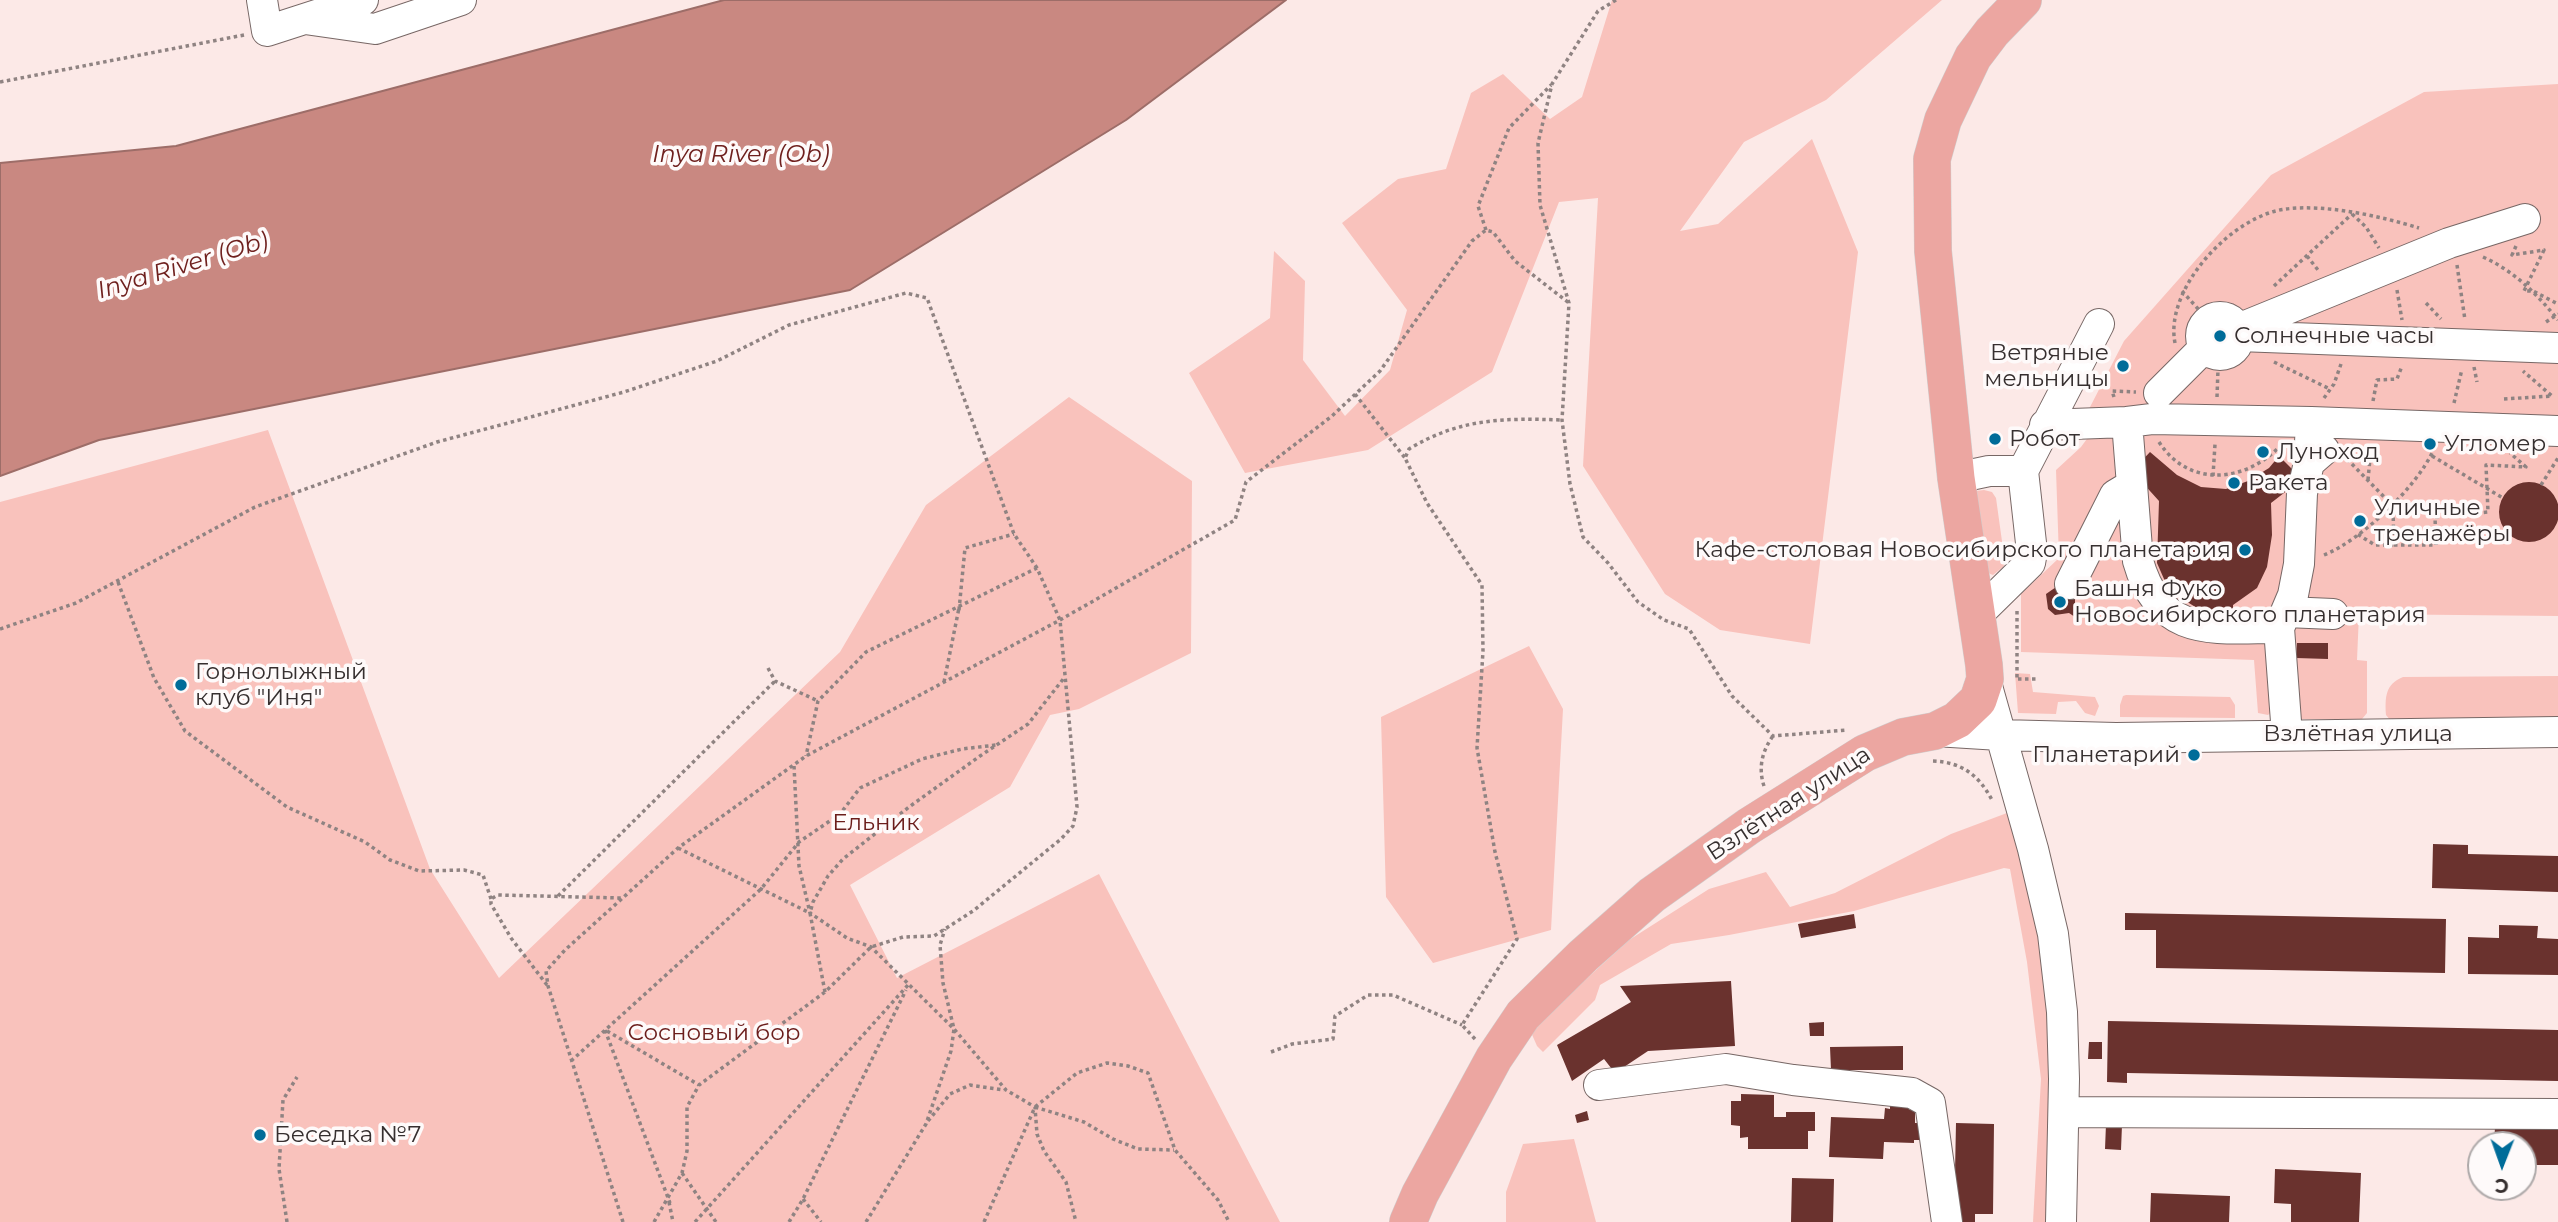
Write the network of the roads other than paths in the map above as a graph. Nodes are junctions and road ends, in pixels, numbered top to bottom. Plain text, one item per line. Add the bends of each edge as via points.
1 (262, 0) edge
2 (363, 0) edge
3 (461, 0) edge
4 (2023, 0) edge
5 (306, 19) junction
6 (2525, 219) road end
7 (2099, 324) dead end
8 (2223, 342) junction
9 (2558, 348) edge
10 (2159, 393) dead end
11 (2136, 421) junction
12 (2306, 422) junction
13 (2045, 425) junction
14 (2558, 431) edge
15 (2023, 471) junction
16 (1956, 478) junction
17 (2130, 486) junction
18 (2070, 584) dead end
19 (2333, 614) dead end
20 (1976, 616) junction
21 (2283, 620) junction
22 (2002, 679) junction
23 (2558, 732) edge
24 (2000, 735) junction
25 (2287, 735) junction
26 (1934, 746) junction
27 (1599, 1085) dead end
28 (2065, 1112) junction
29 (2558, 1114) edge
30 (1408, 1222) edge
31 (1947, 1222) edge
32 (2061, 1222) edge

1 - 5 street via 267,31
2 - 5 street
3 - 5 street via 375,29
4 - 16 main road via 1973,57 1943,120 1932,159 1933,251
6 - 8 street via 2391,267
7 - 13 street
8 - 9 street via 2346,340
8 - 10 street via 2183,368
11 - 12 street via 2217,409
11 - 13 street
11 - 17 street
12 - 14 street via 2373,412 2444,426
12 - 21 street via 2325,456 2302,493 2299,564
13 - 15 street
15 - 16 street via 1989,471
15 - 20 street via 2030,563
16 - 20 main road
17 - 18 street via 2115,495
17 - 21 street via 2137,561 2156,600 2180,621 2206,628
19 - 21 street
20 - 22 main road
21 - 25 street
22 - 24 street
22 - 26 main road via 1981,693
23 - 25 street, Взлётная улица
24 - 25 street, Взлётная улица
24 - 26 street, Взлётная улица
24 - 28 street via 2053,934 2062,1012
26 - 30 main road, Взлётная улица via 1903,737 1865,753 1652,895 1583,956 1524,1016 1494,1058
27 - 31 street via 1726,1069 1912,1093 1930,1103
28 - 29 street
28 - 32 street

